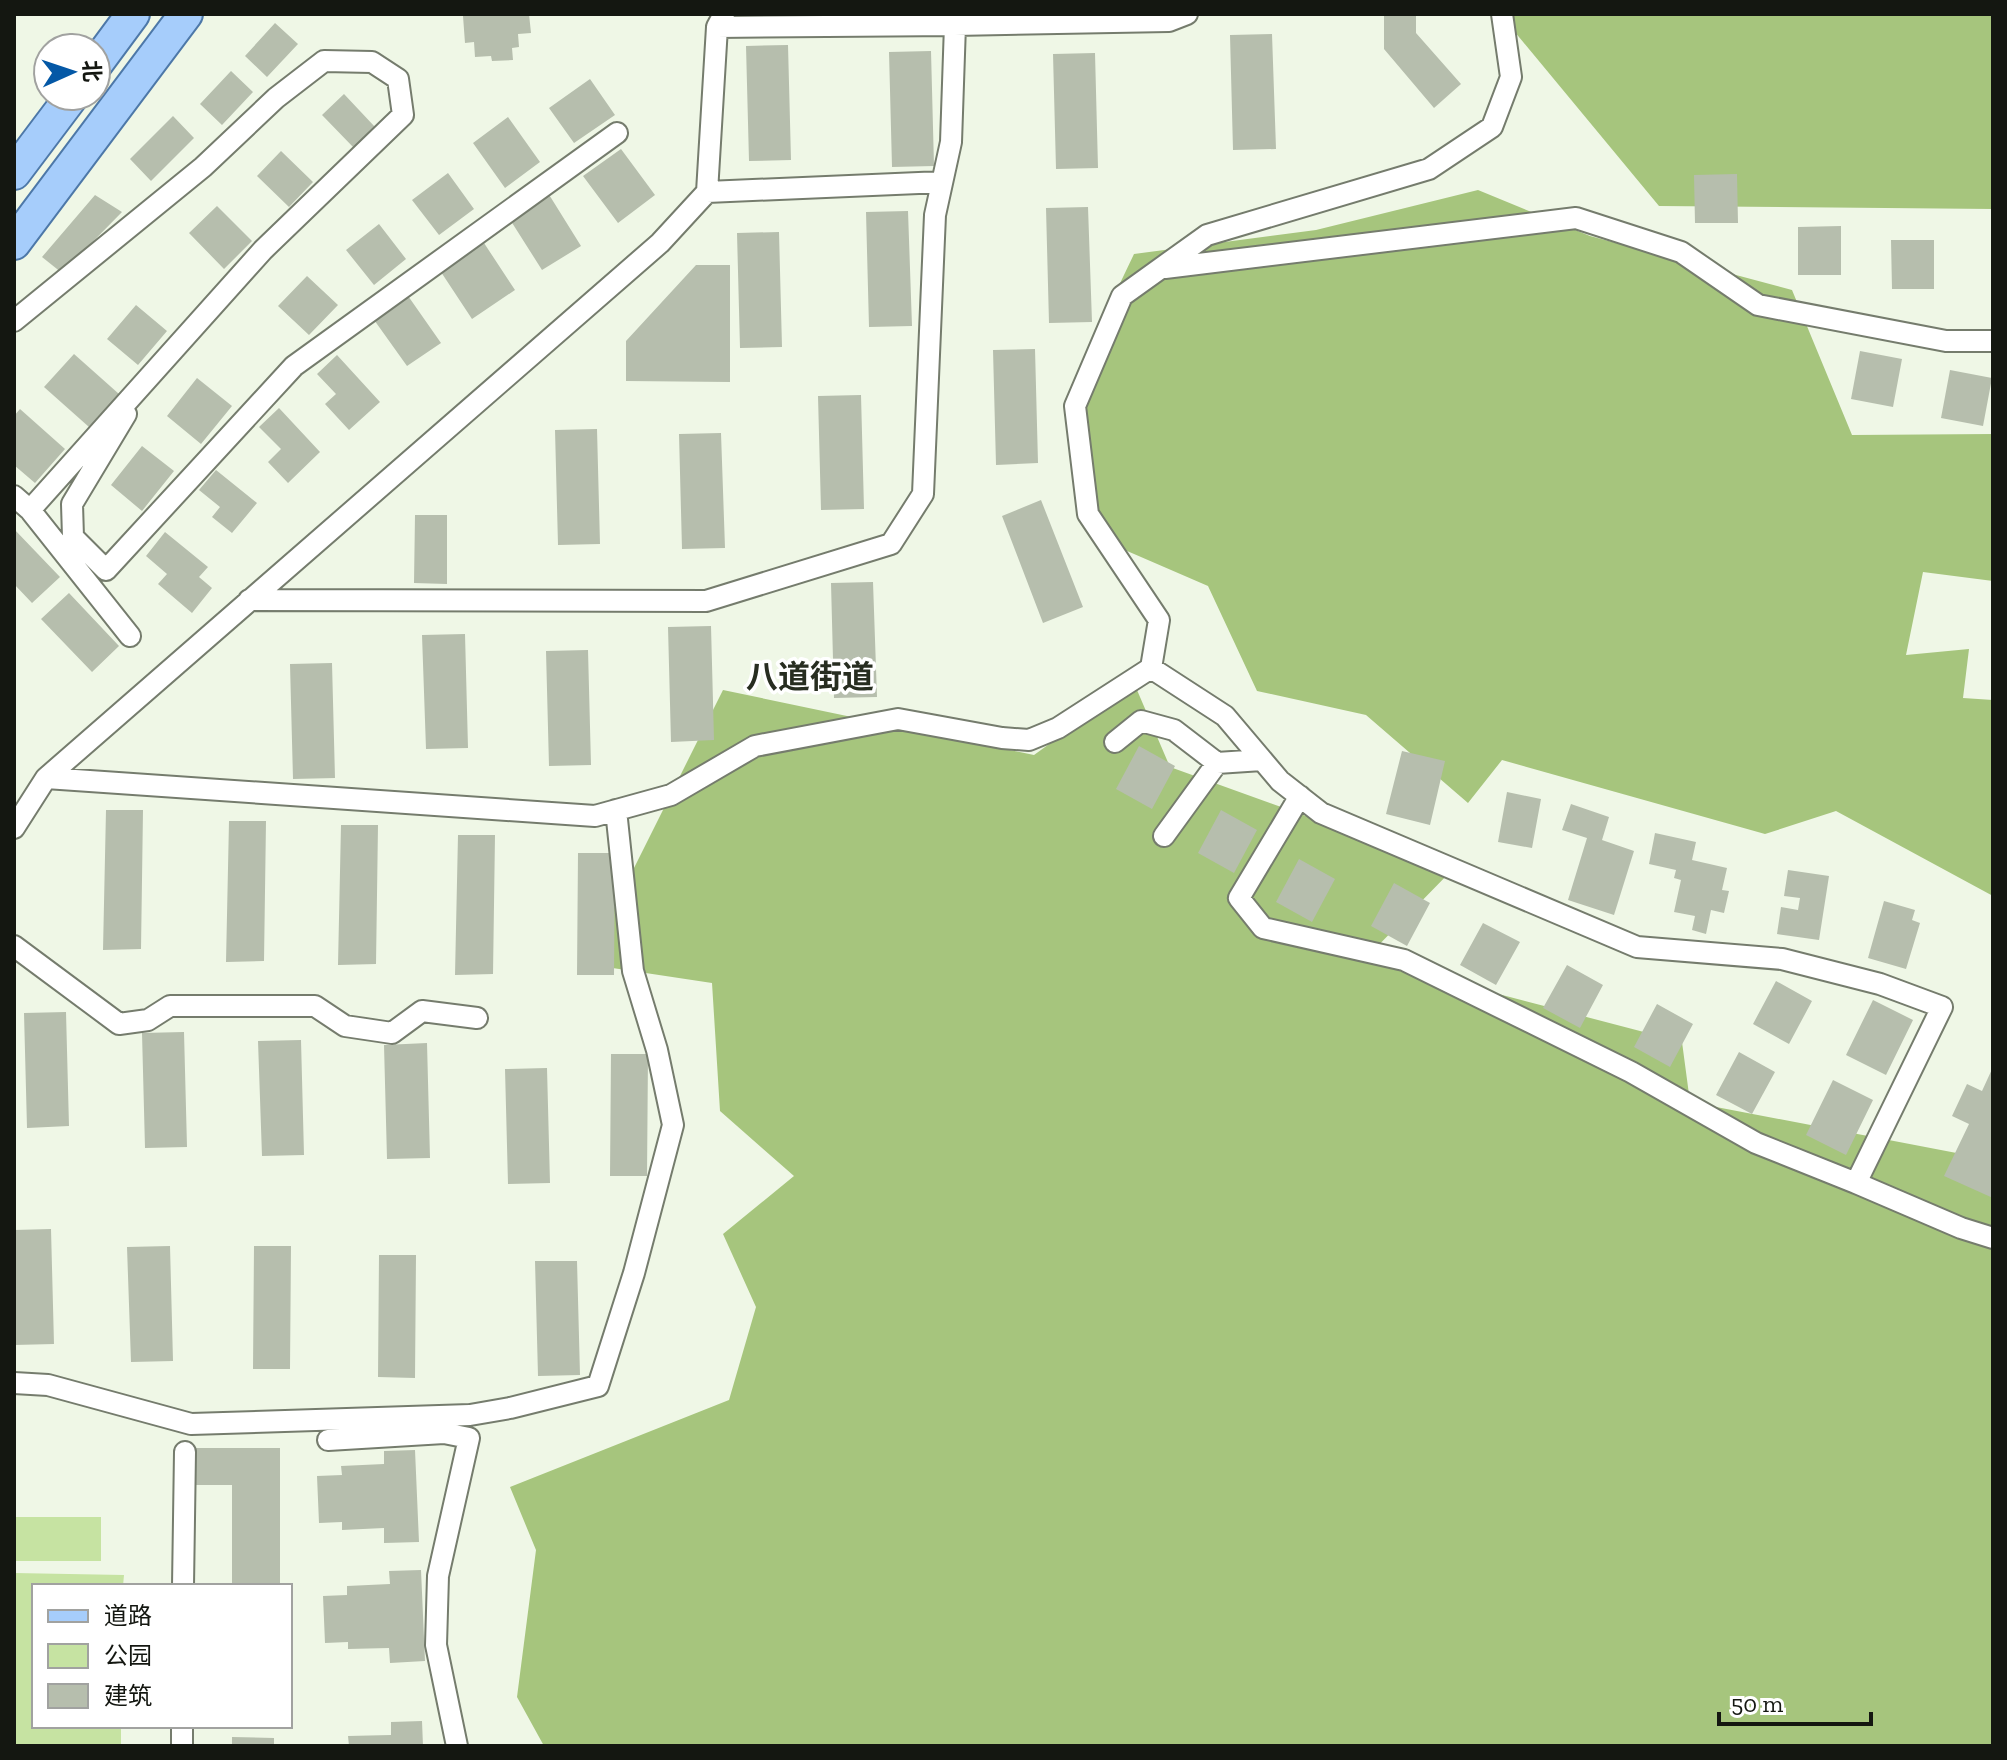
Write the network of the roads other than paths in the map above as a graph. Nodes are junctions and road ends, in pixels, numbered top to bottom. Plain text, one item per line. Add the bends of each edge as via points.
1 (133, 14) edge
2 (186, 14) edge
3 (1187, 14) edge
4 (1502, 14) edge
5 (1126, 18) edge
6 (721, 20) edge
7 (806, 20) edge
8 (965, 21) edge
9 (112, 42) edge
10 (60, 112) edge
11 (617, 133) dead end
12 (14, 173) edge
13 (942, 182) junction
14 (707, 192) junction
15 (14, 243) edge
16 (1161, 268) junction
17 (14, 321) edge
18 (1993, 341) edge
19 (151, 373) junction
20 (14, 496) edge
21 (30, 510) junction
22 (249, 600) junction
23 (130, 636) dead end
24 (1151, 668) junction
25 (1115, 742) dead end
26 (1262, 760) junction
27 (1217, 763) junction
28 (46, 778) junction
29 (1300, 796) junction
30 (616, 810) junction
31 (14, 828) edge
32 (1164, 836) dead end
33 (14, 946) edge
34 (477, 1018) dead end
35 (1856, 1183) junction
36 (1993, 1238) edge
37 (14, 1383) edge
38 (328, 1440) dead end
39 (185, 1452) dead end
40 (183, 1584) edge
41 (457, 1746) edge

1 - 9 main road
2 - 15 main road
3 - 5 street via 1169,21
4 - 16 street via 1511,77 1492,127 1429,169 1207,235
5 - 8 street
6 - 7 street
6 - 14 street
7 - 8 street
8 - 13 street
10 - 12 main road
11 - 19 street via 294,366 106,570 73,537 72,504
13 - 14 street
13 - 22 street via 935,215 923,494 891,544 706,601
14 - 22 street via 660,243
16 - 18 street via 1576,218 1681,252 1758,305 1946,341
16 - 24 street via 1122,296 1075,406 1088,514 1159,620
17 - 19 street via 324,61 372,62 398,79 403,115 263,250
19 - 21 street
20 - 21 street
21 - 23 street
22 - 28 street
24 - 26 street via 1225,716
24 - 30 street via 1058,728 1029,740 898,719 755,746 671,795
25 - 27 street via 1141,721 1174,730
26 - 27 street
26 - 29 street
27 - 32 street
28 - 30 street via 595,816
28 - 31 street
29 - 35 street via 1239,898 1263,928 1404,960 1631,1072 1756,1143
29 - 35 street via 1321,813 1637,947 1782,959 1880,984 1942,1007
30 - 37 street via 633,971 673,1125 598,1386 470,1415 191,1424 48,1385
33 - 34 street via 119,1024 148,1020 170,1006 315,1006 345,1026 392,1033 422,1011
35 - 36 street
38 - 41 street via 444,1433 469,1438 438,1576 436,1645
39 - 40 street

